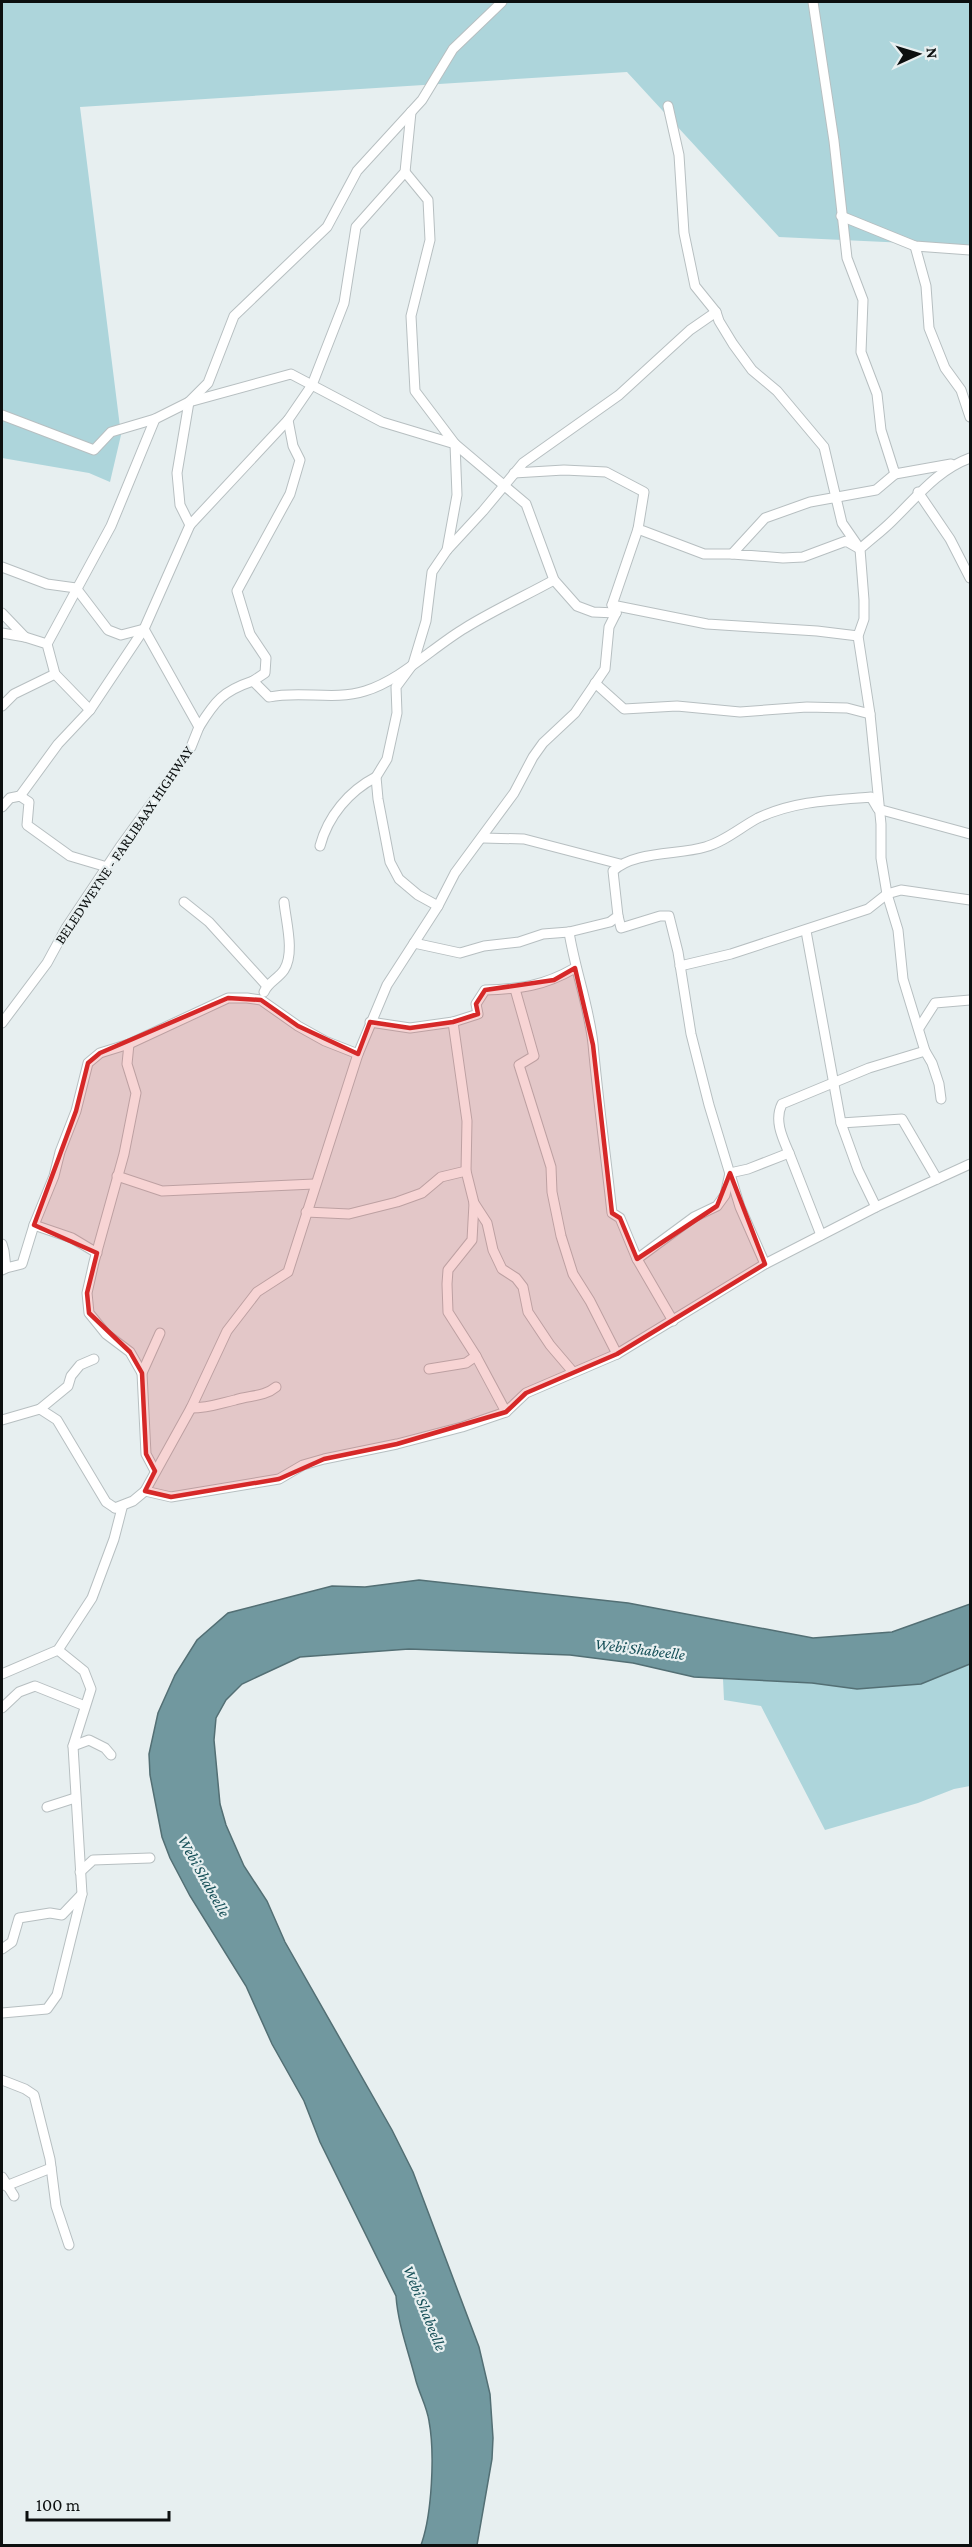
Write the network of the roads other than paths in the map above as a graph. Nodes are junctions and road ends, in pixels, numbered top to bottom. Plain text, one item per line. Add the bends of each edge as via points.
1 (502, 2) edge
2 (813, 2) edge
3 (668, 106) dead end
4 (411, 112) junction
5 (405, 172) junction
6 (841, 216) junction
7 (915, 246) junction
8 (970, 250) edge
9 (716, 312) junction
10 (312, 385) junction
11 (189, 402) junction
12 (2, 415) edge
13 (970, 417) edge
14 (155, 419) junction
15 (288, 420) junction
16 (455, 444) junction
17 (970, 458) edge
18 (953, 464) junction
19 (514, 473) junction
20 (895, 474) junction
21 (502, 485) junction
22 (918, 492) junction
23 (836, 498) junction
24 (190, 525) junction
25 (638, 529) junction
26 (860, 549) junction
27 (447, 550) junction
28 (732, 554) junction
29 (2, 567) edge
30 (970, 578) edge
31 (554, 580) junction
32 (76, 588) junction
33 (614, 609) junction
34 (2, 613) edge
35 (144, 629) junction
36 (2, 633) edge
37 (858, 636) junction
38 (25, 637) junction
39 (46, 644) junction
40 (413, 664) junction
41 (55, 674) junction
42 (253, 681) junction
43 (595, 683) junction
44 (2, 706) edge
45 (90, 710) junction
46 (870, 714) junction
47 (198, 727) junction
48 (376, 777) junction
49 (20, 796) junction
50 (2, 807) edge
51 (879, 809) junction
52 (970, 834) edge
53 (483, 838) junction
54 (321, 846) dead end
55 (620, 864) junction
56 (107, 867) junction
57 (887, 894) junction
58 (970, 900) edge
59 (184, 902) dead end
60 (284, 902) dead end
61 (438, 906) junction
62 (618, 916) junction
63 (806, 931) junction
64 (569, 932) junction
65 (414, 943) junction
66 (680, 966) junction
67 (575, 968) junction
68 (267, 986) junction
69 (515, 989) junction
70 (261, 1000) junction
71 (970, 1000) edge
72 (370, 1022) junction
73 (453, 1022) junction
74 (2, 1023) edge
75 (919, 1028) junction
76 (129, 1044) junction
77 (925, 1051) junction
78 (358, 1054) junction
79 (834, 1082) junction
80 (941, 1100) dead end
81 (841, 1123) junction
82 (789, 1153) junction
83 (970, 1164) edge
84 (466, 1171) junction
85 (730, 1173) junction
86 (117, 1176) junction
87 (937, 1179) junction
88 (314, 1184) junction
89 (474, 1203) junction
90 (876, 1207) junction
91 (306, 1212) junction
92 (34, 1225) junction
93 (821, 1235) junction
94 (2, 1244) edge
95 (97, 1253) junction
96 (637, 1259) junction
97 (765, 1264) junction
98 (4, 1269) edge
99 (673, 1321) junction
100 (160, 1333) dead end
101 (617, 1354) junction
102 (476, 1356) junction
103 (94, 1359) dead end
104 (429, 1369) dead end
105 (573, 1372) junction
106 (142, 1373) junction
107 (276, 1387) dead end
108 (40, 1408) junction
109 (191, 1408) junction
110 (506, 1412) junction
111 (2, 1420) edge
112 (155, 1471) junction
113 (145, 1491) junction
114 (115, 1508) junction
115 (58, 1650) junction
116 (2, 1674) edge
117 (85, 1706) junction
118 (2, 1708) edge
119 (73, 1746) junction
120 (111, 1755) dead end
121 (75, 1798) junction
122 (47, 1807) dead end
123 (150, 1858) dead end
124 (80, 1872) junction
125 (82, 1894) junction
126 (2, 1949) edge
127 (2, 2013) edge
128 (2, 2080) edge
129 (51, 2168) junction
130 (4, 2181) edge
131 (14, 2196) dead end
132 (69, 2245) dead end

1 - 4 street via 453,49
2 - 6 street
3 - 9 street via 679,155 684,233 695,286
4 - 5 street
4 - 11 street via 357,171 327,227 234,316 208,383
5 - 10 street via 356,227 344,303
5 - 16 street via 428,200 430,240 411,316 415,392
6 - 7 street
6 - 20 street via 847,258 863,300 861,352 877,394
7 - 8 street
7 - 13 street via 926,286 929,328 945,368 961,390
9 - 19 street via 690,330 619,394
9 - 23 street via 752,370 777,391 824,447
10 - 11 street via 291,374
10 - 15 street
10 - 16 street via 382,422
11 - 14 street
11 - 24 street via 177,473 180,505
12 - 14 street via 94,450 111,432
14 - 32 street via 111,526
15 - 24 street
15 - 42 street via 300,460 290,494 237,591 250,634 266,658 265,673
16 - 21 street
16 - 27 street via 457,495
17 - 18 street
18 - 20 street
18 - 22 street
19 - 21 street
19 - 25 street via 606,471 644,492
20 - 23 street via 876,490
21 - 27 street
21 - 31 street via 526,504
22 - 26 street
22 - 30 street via 950,539
23 - 26 street via 842,523
23 - 28 street via 810,502 765,518
24 - 35 street
25 - 28 street via 704,554
25 - 33 street
26 - 28 street via 846,541 803,556
26 - 37 street via 864,619
27 - 40 street via 432,572 426,621
29 - 32 street via 48,584
31 - 33 street via 578,606 593,612
31 - 40 street via 465,628
32 - 35 street via 108,630 121,635
32 - 39 street
33 - 37 street via 706,624
33 - 43 street via 605,669
34 - 38 street
35 - 45 street
35 - 47 street, BELEDWEYNE - FARLIBAAX HIGHWAY
36 - 38 street
37 - 46 street
38 - 39 street
39 - 41 street
40 - 42 street via 365,691 330,696 289,693 269,697
40 - 48 street via 396,687 397,713 387,759
41 - 44 street via 14,694
41 - 45 street
42 - 47 street via 237,686 215,701
43 - 46 street via 624,709 677,706 740,712 807,707 848,708
43 - 53 street via 575,713 543,743
45 - 49 street via 58,744
46 - 51 street
47 - 56 street, BELEDWEYNE - FARLIBAAX HIGHWAY via 191,747
48 - 54 street via 358,786 341,806 325,830
48 - 61 street via 390,862 399,879
49 - 50 street via 10,798
49 - 56 street via 29,802 27,825 70,856
51 - 52 street
51 - 55 street via 871,797 806,801 760,817 707,847
51 - 57 street
53 - 55 street via 524,839
53 - 61 street via 455,873
55 - 62 street via 613,871
56 - 74 street, BELEDWEYNE - FARLIBAAX HIGHWAY via 47,963
57 - 58 street via 902,890
57 - 63 street via 868,909
57 - 75 street via 898,930 903,979
59 - 68 street via 209,922
60 - 68 street via 289,956 284,970
61 - 65 street
62 - 64 street via 610,922
62 - 66 street via 621,928 660,915 669,916
63 - 66 street
63 - 79 street
64 - 65 street via 460,953
64 - 67 street
65 - 72 street via 387,985
66 - 85 street via 691,1034
67 - 69 street via 554,980
67 - 96 street via 583,987 593,1045 612,1213 620,1218
68 - 70 street
69 - 73 street via 485,990 476,1004 477,1014
69 - 101 street via 534,1056 519,1065 550,1167 561,1236 573,1274
70 - 76 street via 228,998
70 - 78 street via 298,1026
71 - 75 street via 935,1003
72 - 73 street via 410,1028
72 - 78 street
73 - 84 street via 466,1110
75 - 77 street
76 - 86 street via 127,1064 136,1093
76 - 92 street via 100,1053 88,1063 76,1112
77 - 79 street
77 - 80 street
78 - 88 street
79 - 81 street
79 - 82 street via 782,1104 779,1125
81 - 87 street via 902,1119
81 - 90 street
82 - 85 street
82 - 93 street
83 - 87 street
84 - 89 street
84 - 91 street via 441,1178 422,1193 397,1202 349,1214
85 - 96 street via 725,1195 717,1206 694,1217
85 - 97 street
86 - 88 street via 162,1191
86 - 95 street
87 - 90 street
88 - 91 street
89 - 102 street via 472,1240 448,1270 447,1284 448,1312
89 - 105 street via 487,1223 502,1269 523,1287 528,1312
90 - 93 street
91 - 109 street via 288,1272 257,1292 238,1315
92 - 95 street via 72,1238
92 - 98 street via 22,1264
93 - 97 street
94 - 98 street
95 - 106 street via 87,1293 89,1313 106,1334 130,1352
96 - 99 street
97 - 99 street
99 - 101 street
100 - 106 street
101 - 105 street
102 - 104 street via 466,1363
102 - 110 street
103 - 108 street via 80,1365 68,1386
105 - 110 street via 526,1393
106 - 112 street via 146,1454
107 - 109 street via 268,1394 235,1399 213,1408
108 - 111 street
108 - 114 street via 57,1420 106,1502
109 - 112 street
110 - 113 street via 397,1444 303,1465 279,1479 171,1497
112 - 113 street
113 - 114 street
114 - 115 street via 122,1508 92,1598
115 - 116 street
115 - 117 street via 84,1671 91,1689
117 - 118 street via 34,1686 19,1692
117 - 119 street
119 - 120 street via 89,1740
119 - 121 street
121 - 122 street
121 - 124 street
123 - 124 street via 93,1860
124 - 125 street
125 - 126 street via 62,1915 19,1918 12,1942
125 - 127 street via 57,1995 47,2009
128 - 129 street via 34,2095
129 - 130 street
129 - 132 street via 56,2206
130 - 131 street

